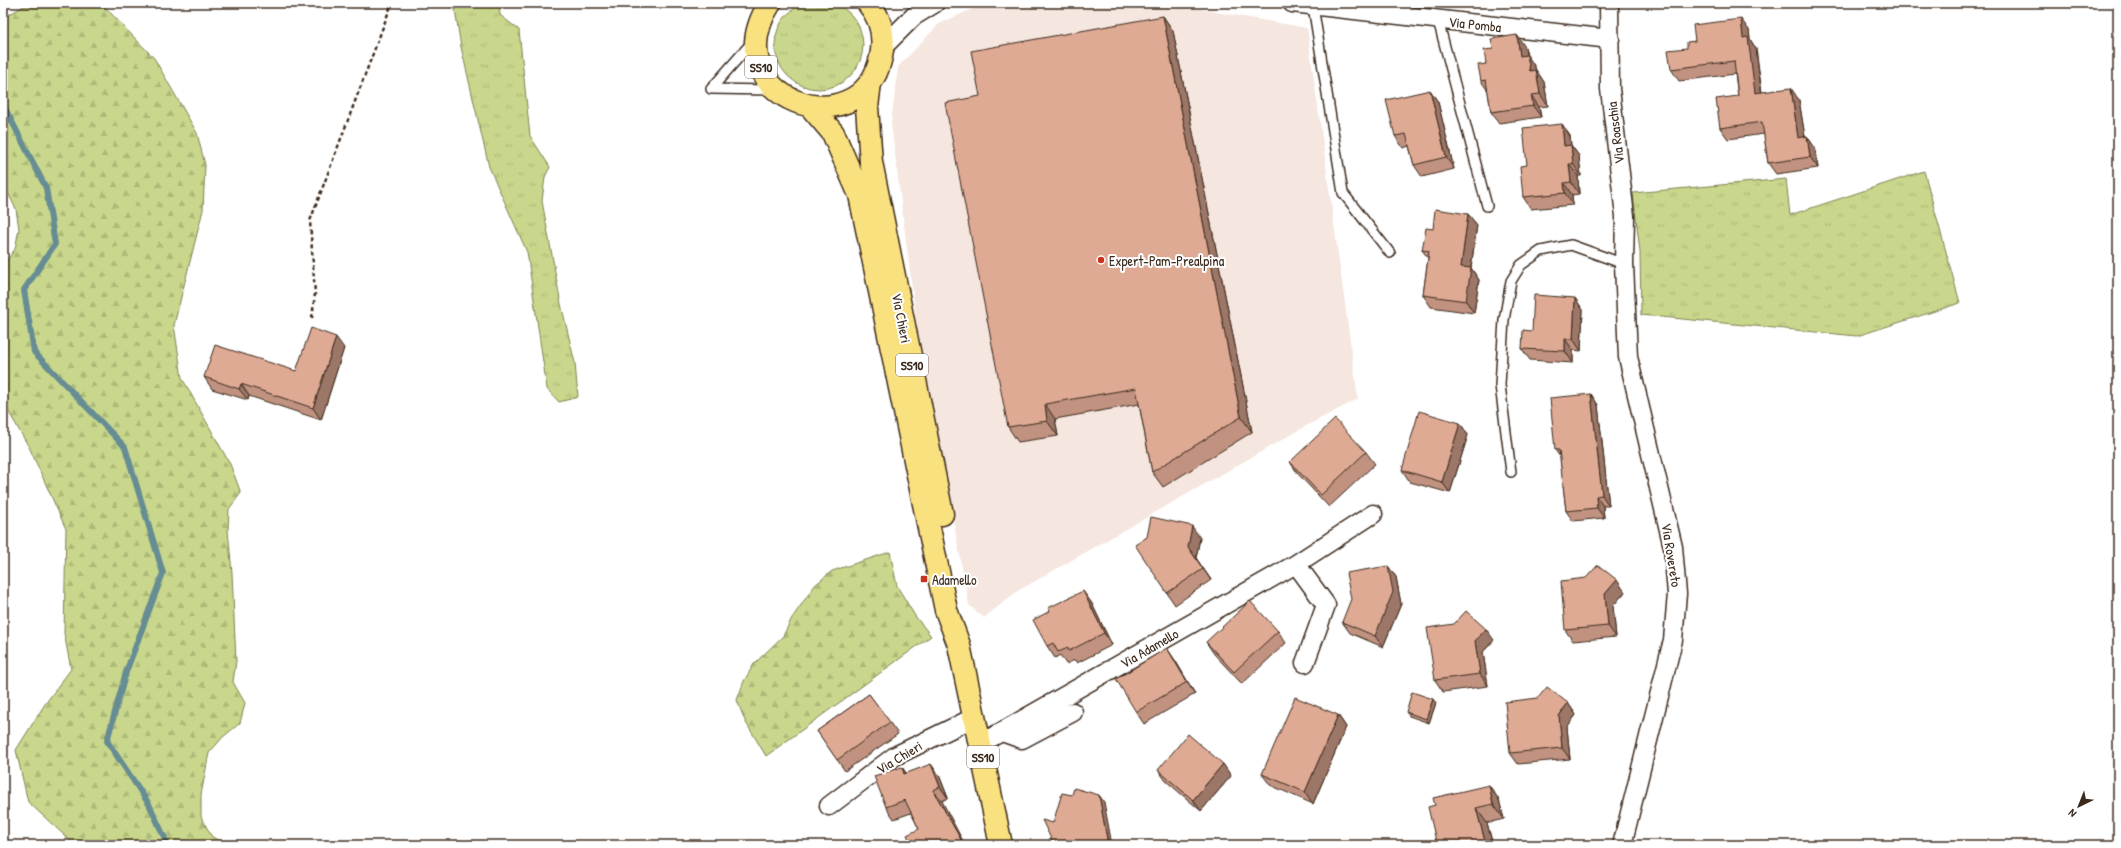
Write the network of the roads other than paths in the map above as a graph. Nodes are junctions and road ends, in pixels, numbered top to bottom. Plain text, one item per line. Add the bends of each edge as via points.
1 (770, 3) edge
2 (868, 3) edge
3 (935, 3) edge
4 (1292, 3) edge
5 (1609, 3) edge
6 (1313, 6) junction
7 (1438, 20) junction
8 (756, 37) junction
9 (1610, 39) junction
10 (883, 48) junction
11 (870, 83) junction
12 (776, 90) junction
13 (811, 107) junction
14 (1487, 206) dead end
15 (1390, 253) dead end
16 (1624, 264) junction
17 (1511, 472) dead end
18 (1373, 514) dead end
19 (1296, 564) junction
20 (959, 646) junction
21 (1305, 663) dead end
22 (1073, 712) dead end
23 (975, 717) junction
24 (1002, 732) junction
25 (980, 744) junction
26 (829, 806) dead end
27 (1001, 845) edge
28 (1622, 845) edge

1 - 8 main road, Via Chieri / SS10 via 761,18
2 - 10 main road, Via Chieri / SS10 via 882,28
3 - 10 street via 914,16
4 - 6 street, Via Pomba
5 - 9 street, Via Roaschia
6 - 7 street, Via Pomba
6 - 15 lane via 1343,193
7 - 9 street, Via Pomba
7 - 14 lane
8 - 12 main road, Via Chieri / SS10 via 757,57 764,75
8 - 12 lane via 711,89
9 - 16 street, Via Roaschia via 1610,89 1625,216
10 - 11 main road, Via Chieri / SS10 via 879,66
11 - 13 main road, Via Chieri / SS10 via 853,98 833,106
11 - 20 main road, Via Chieri / SS10 via 867,107 871,162 961,610
12 - 13 main road, Via Chieri / SS10 via 793,101
13 - 20 main road, Via Chieri / SS10 via 833,133 860,195 946,610
16 - 17 lane via 1571,245 1541,251 1521,265 1511,281 1504,320 1500,385
16 - 28 street, Via Rovereto via 1628,357 1673,547 1677,594 1673,640
18 - 19 street, Via Adamello
19 - 21 street via 1326,605
19 - 24 street, Via Adamello
20 - 23 main road, Via Chieri / SS10
22 - 24 street via 1022,739
23 - 25 main road, Via Chieri / SS10
23 - 26 street, Via Chieri via 895,756
24 - 25 street, Via Adamello
25 - 27 main road, Via Chieri / SS10

